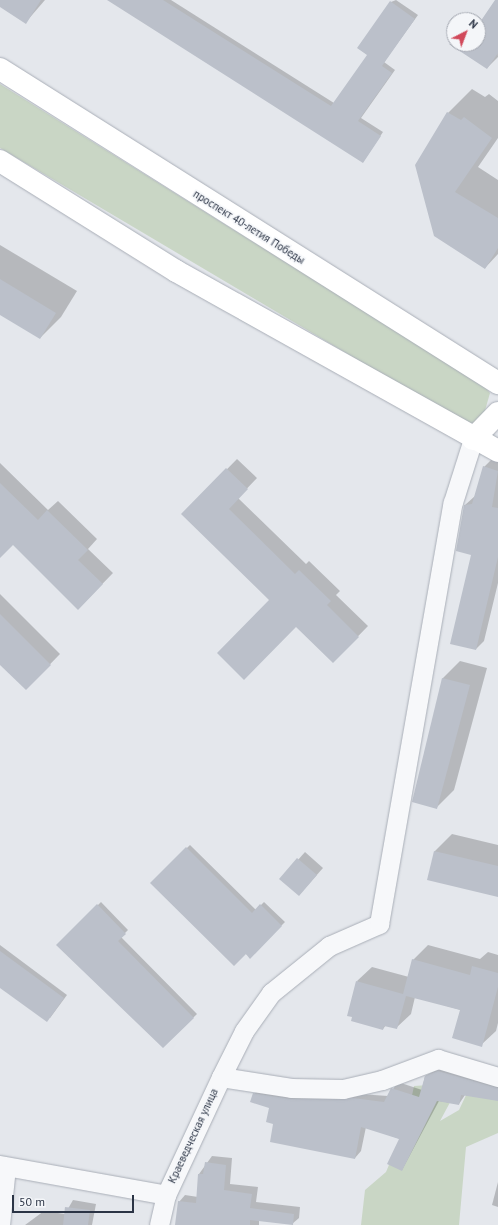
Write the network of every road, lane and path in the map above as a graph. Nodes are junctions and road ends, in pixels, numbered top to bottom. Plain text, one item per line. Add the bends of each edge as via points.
1 (0, 69) edge
2 (0, 161) edge
3 (498, 383) edge
4 (498, 413) edge
5 (473, 439) junction
6 (498, 451) edge
7 (221, 1076) junction
8 (498, 1077) edge
9 (3, 1166) edge
10 (166, 1194) junction
11 (0, 1225) edge
12 (159, 1225) edge

1 - 3 main road, проспект 40-летия Победы
2 - 5 main road via 176,271
4 - 5 main road
5 - 6 main road
5 - 7 street via 453,502 380,924 329,946 272,993 244,1031
7 - 8 street, Краеведческая улица via 291,1088 343,1089 382,1080 438,1059
7 - 10 street, Краеведческая улица
9 - 10 street, Краеведческая улица
9 - 11 street, Краеведческая улица
10 - 12 street, Краеведческая улица

